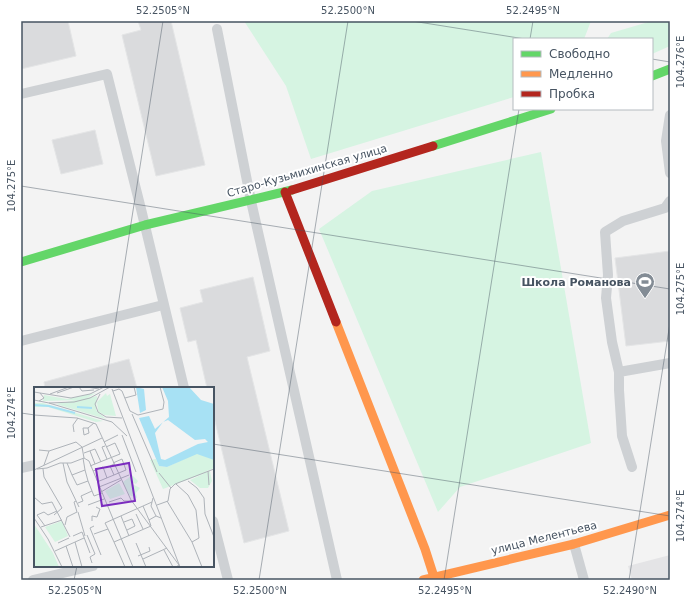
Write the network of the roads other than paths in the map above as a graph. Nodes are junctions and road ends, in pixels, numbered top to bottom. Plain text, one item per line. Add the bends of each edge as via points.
1 (216, 29) dead end
2 (670, 69) edge
3 (653, 76) edge
4 (21, 94) edge
5 (548, 110) edge
6 (670, 115) edge
7 (670, 173) edge
8 (285, 192) junction
9 (251, 201) junction
10 (670, 201) edge
11 (145, 225) junction
12 (21, 262) edge
13 (163, 305) junction
14 (21, 341) edge
15 (670, 364) edge
16 (620, 372) junction
17 (184, 387) edge
18 (34, 465) edge
19 (632, 467) dead end
20 (21, 468) edge
21 (670, 515) edge
22 (215, 538) edge
23 (574, 544) junction
24 (89, 567) edge
25 (456, 576) edge
26 (434, 577) junction
27 (33, 580) edge
28 (228, 580) edge
29 (337, 580) edge
30 (423, 580) edge
31 (584, 580) edge

1 - 9 lane
2 - 3 street
4 - 11 lane via 107,74
5 - 8 street, Старо-Кузьмихинская улица
6 - 7 lane via 666,141
8 - 9 street, Старо-Кузьмихинская улица
8 - 26 street
9 - 11 street, Старо-Кузьмихинская улица
9 - 29 lane
10 - 16 lane via 665,208 623,221 605,232 608,275 606,298 612,342
11 - 12 street, Старо-Кузьмихинская улица
11 - 13 lane
13 - 14 lane
13 - 17 lane
15 - 16 lane
16 - 19 lane via 622,436
18 - 20 lane
21 - 23 street, улица Мелентьева
22 - 28 lane
23 - 25 street, улица Мелентьева
23 - 31 lane
24 - 27 lane
25 - 26 street, улица Мелентьева
26 - 30 street, улица Мелентьева

